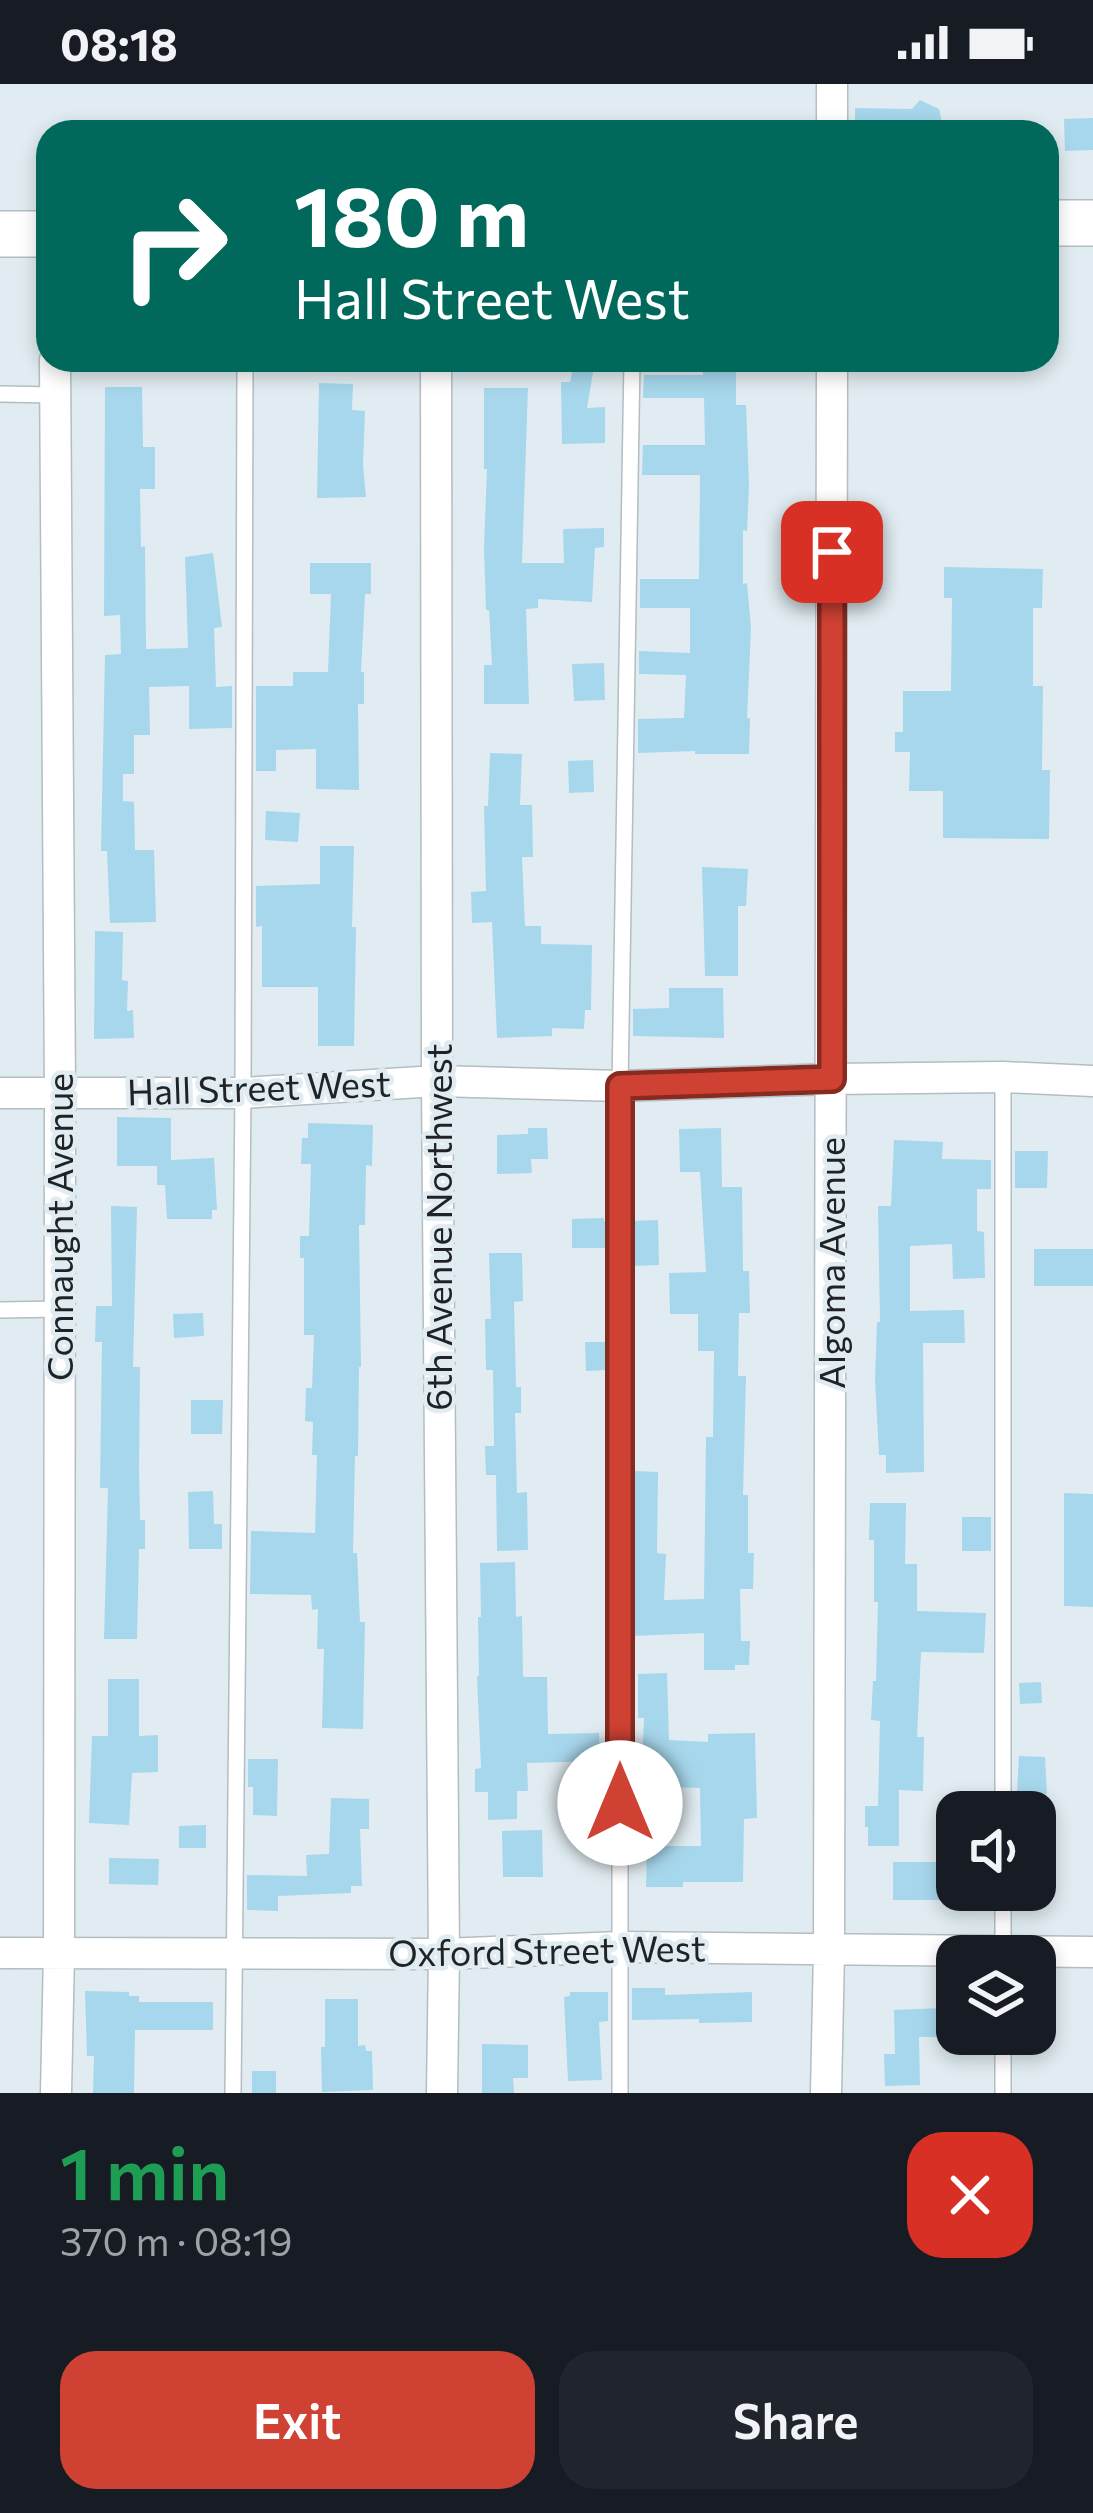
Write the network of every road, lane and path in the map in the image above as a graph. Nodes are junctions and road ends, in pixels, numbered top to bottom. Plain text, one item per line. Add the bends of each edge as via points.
1 (832, 84) edge
2 (832, 120) edge
3 (1059, 223) edge
4 (1093, 223) edge
5 (0, 234) edge
6 (36, 234) edge
7 (55, 372) edge
8 (245, 372) edge
9 (436, 372) edge
10 (632, 372) edge
11 (832, 372) edge
12 (0, 394) edge
13 (56, 395) junction
14 (1003, 1077) junction
15 (832, 1079) junction
16 (437, 1081) junction
17 (1093, 1081) edge
18 (620, 1086) junction
19 (0, 1093) edge
20 (243, 1093) junction
21 (60, 1094) junction
22 (60, 1309) junction
23 (0, 1310) edge
24 (1003, 1791) edge
25 (620, 1947) junction
26 (829, 1951) junction
27 (1093, 1952) edge
28 (0, 1953) edge
29 (59, 1953) junction
30 (232, 1953) junction
31 (936, 1953) edge
32 (1056, 1953) edge
33 (444, 1954) junction
34 (1003, 2055) edge
35 (56, 2093) edge
36 (232, 2093) edge
37 (442, 2093) edge
38 (620, 2093) edge
39 (826, 2093) edge
40 (1004, 2093) edge

1 - 2 street
3 - 4 street
5 - 6 street
7 - 13 street, Connaught Avenue
8 - 20 lane
9 - 16 street, 6th Avenue Northwest
10 - 18 lane
11 - 15 street, Algoma Avenue
12 - 13 lane
13 - 21 street, Connaught Avenue
14 - 15 street, Hall Street West
14 - 17 street, Hall Street West
14 - 24 lane
15 - 18 street, Hall Street West
15 - 26 street, Algoma Avenue
16 - 18 street, Hall Street West
16 - 20 street, Hall Street West
16 - 33 street, 6th Avenue Northwest
18 - 25 lane
19 - 21 street, Hall Street West
20 - 21 street, Hall Street West
20 - 30 lane
21 - 22 street, Connaught Avenue
22 - 23 lane
22 - 29 street, Connaught Avenue
25 - 26 street, Oxford Street West
25 - 33 street, Oxford Street West
25 - 38 lane
26 - 31 street, Oxford Street West
26 - 39 street, Algoma Avenue
27 - 32 street, Oxford Street West
28 - 29 street, Oxford Street West
29 - 30 street, Oxford Street West
29 - 35 street, Connaught Avenue
30 - 33 street, Oxford Street West
30 - 36 lane
33 - 37 street, 6th Avenue Northwest
34 - 40 lane

